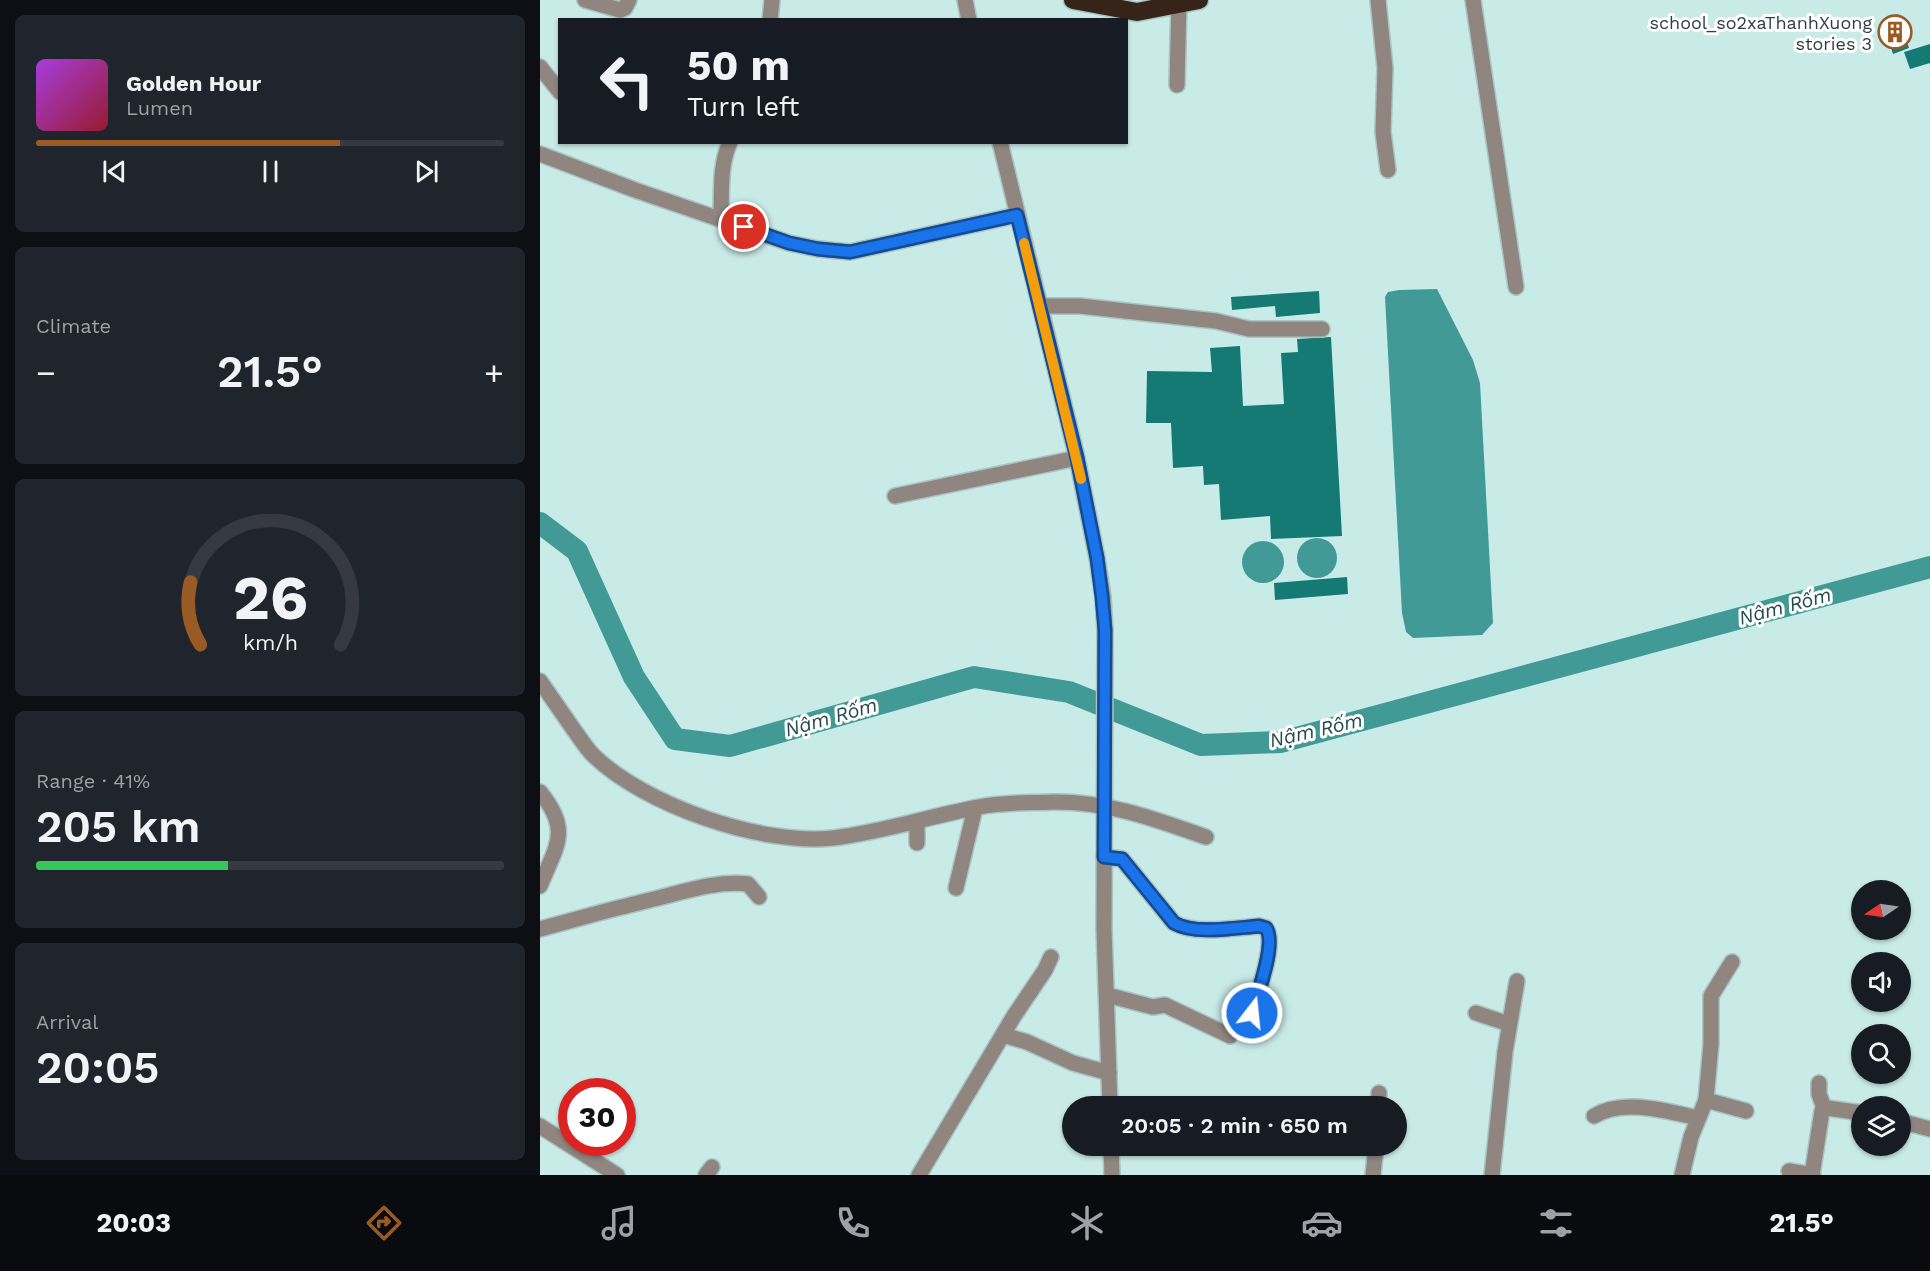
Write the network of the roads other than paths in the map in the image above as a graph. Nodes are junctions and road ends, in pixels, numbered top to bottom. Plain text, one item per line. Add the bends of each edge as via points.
1 (585, 0) edge
2 (629, 0) edge
3 (772, 0) edge
4 (964, 0) edge
5 (1073, 0) edge
6 (1378, 0) edge
7 (1473, 0) edge
8 (1189, 1) edge
9 (770, 18) edge
10 (968, 18) edge
11 (540, 67) edge
12 (1177, 85) dead end
13 (558, 90) edge
14 (729, 144) edge
15 (1000, 144) edge
16 (540, 154) edge
17 (1388, 170) dead end
18 (1017, 215) junction
19 (722, 219) junction
20 (1516, 287) dead end
21 (1040, 306) junction
22 (1322, 329) dead end
23 (1077, 458) junction
24 (896, 496) dead end
25 (540, 681) edge
26 (540, 792) edge
27 (1104, 800) junction
28 (975, 808) junction
29 (917, 822) junction
30 (1206, 837) dead end
31 (917, 843) dead end
32 (1104, 857) junction
33 (540, 886) edge
34 (956, 888) dead end
35 (759, 897) dead end
36 (540, 929) edge
37 (1051, 957) dead end
38 (1732, 962) dead end
39 (1517, 981) dead end
40 (1107, 995) junction
41 (1252, 1013) dead end
42 (1476, 1013) dead end
43 (1509, 1024) junction
44 (1003, 1035) junction
45 (1230, 1036) dead end
46 (1109, 1073) junction
47 (1818, 1083) dead end
48 (1110, 1096) edge
49 (1706, 1101) junction
50 (1824, 1108) junction
51 (1746, 1111) dead end
52 (1851, 1112) edge
53 (1594, 1116) dead end
54 (1698, 1118) junction
55 (1911, 1124) edge
56 (540, 1126) edge
57 (1930, 1129) edge
58 (1111, 1156) edge
59 (1375, 1156) edge
60 (1789, 1171) dead end
61 (617, 1175) edge
62 (919, 1175) edge
63 (1112, 1175) edge
64 (1373, 1175) edge
65 (1492, 1175) edge
66 (1682, 1175) edge
67 (1812, 1175) edge

1 - 2 street via 620,10
3 - 9 street
4 - 10 street
5 - 8 highway via 1137,12
6 - 17 street
7 - 20 street
8 - 12 street
11 - 13 street
14 - 19 street via 722,169
15 - 18 street
16 - 19 street
18 - 19 street via 850,252 789,243
18 - 21 street
21 - 22 street via 1080,306 1194,318 1249,329
21 - 23 street
23 - 24 street
23 - 27 street via 1097,558 1105,630
25 - 29 street via 591,754 613,772 712,821 783,838 830,838
26 - 33 street via 553,810 559,838
27 - 28 street
27 - 30 street
27 - 32 street
28 - 29 street
28 - 34 street
29 - 31 street
32 - 40 street
32 - 41 street via 1122,859 1174,923 1183,928 1266,928 1270,935 1266,961
35 - 36 street via 748,884 705,886
37 - 44 street
38 - 49 street via 1711,996
39 - 43 street
40 - 45 street via 1153,1007 1165,1005
40 - 46 street
42 - 43 street
43 - 65 street
44 - 46 street
44 - 62 street
46 - 48 street
47 - 50 street
49 - 51 street
49 - 54 street
50 - 52 street
50 - 67 street
53 - 54 street via 1604,1109 1627,1106
54 - 66 street
55 - 57 street
56 - 61 street
58 - 63 street
59 - 64 street
60 - 67 street

